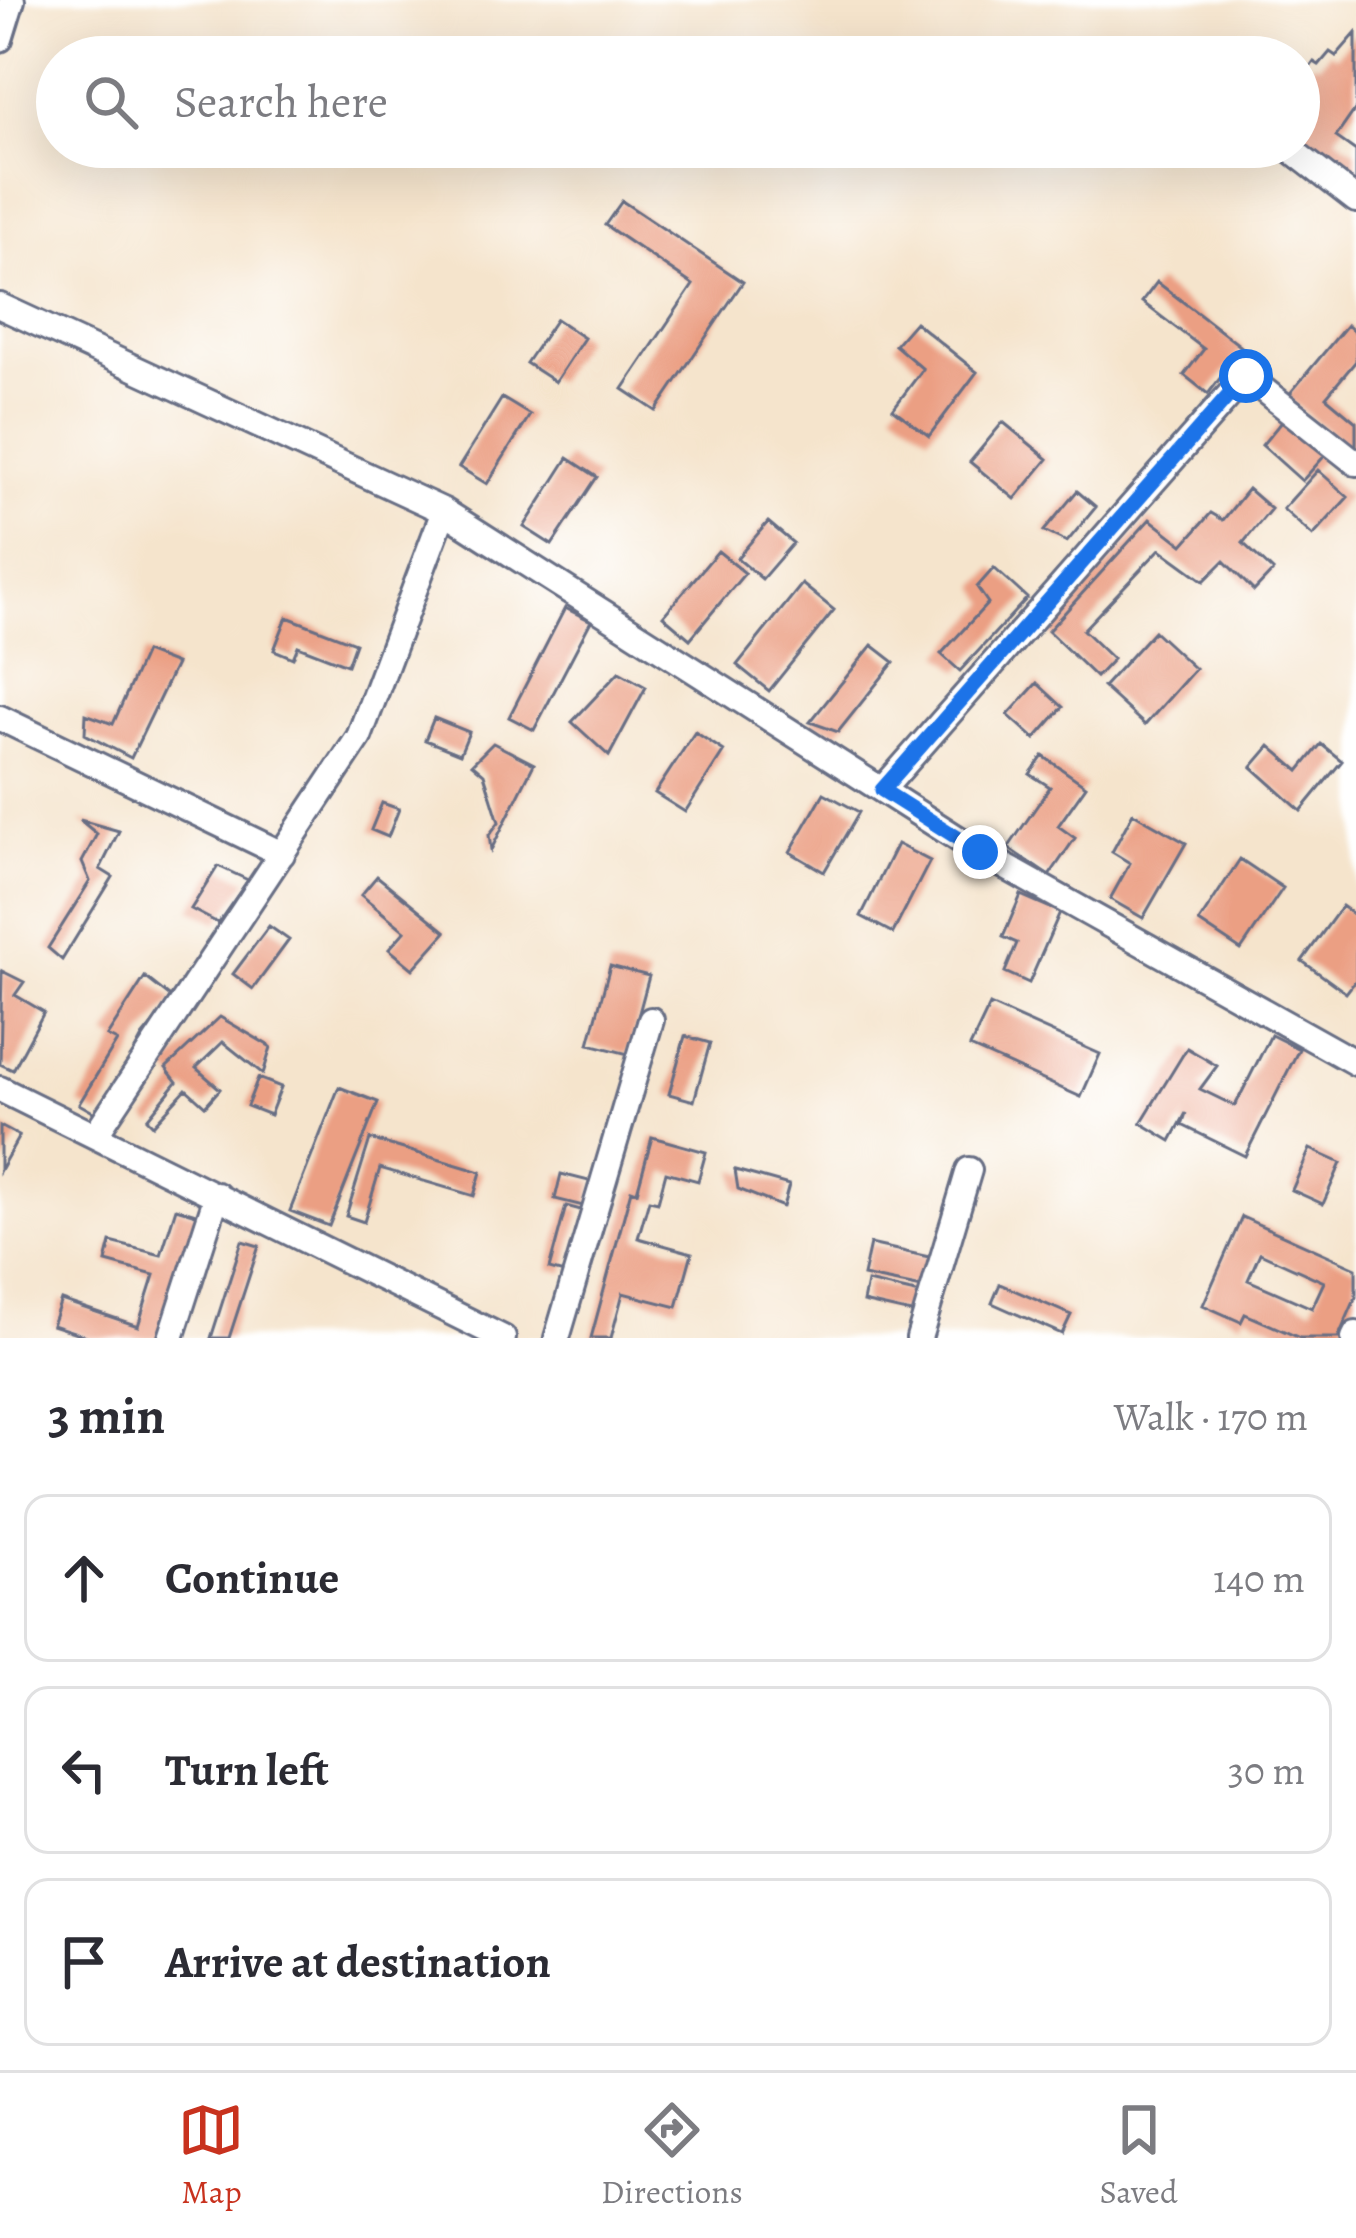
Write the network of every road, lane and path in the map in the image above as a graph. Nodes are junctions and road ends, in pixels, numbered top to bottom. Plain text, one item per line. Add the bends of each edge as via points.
1 (12, 0) edge
2 (0, 39) edge
3 (1315, 168) edge
4 (1356, 200) edge
5 (0, 306) edge
6 (1356, 463) edge
7 (444, 511) junction
8 (0, 718) edge
9 (882, 790) junction
10 (282, 854) junction
11 (651, 1020) dead end
12 (1356, 1063) edge
13 (0, 1089) edge
14 (95, 1135) junction
15 (969, 1170) dead end
16 (217, 1195) junction
17 (171, 1338) edge
18 (503, 1338) edge
19 (557, 1338) edge
20 (919, 1338) edge

1 - 2 street
3 - 4 street
5 - 7 street
6 - 9 street via 1246,376
7 - 9 street
7 - 10 street via 358,737
8 - 10 street
9 - 12 street
10 - 14 street
11 - 19 street
13 - 14 street
14 - 16 street
15 - 20 street
16 - 17 street
16 - 18 street

